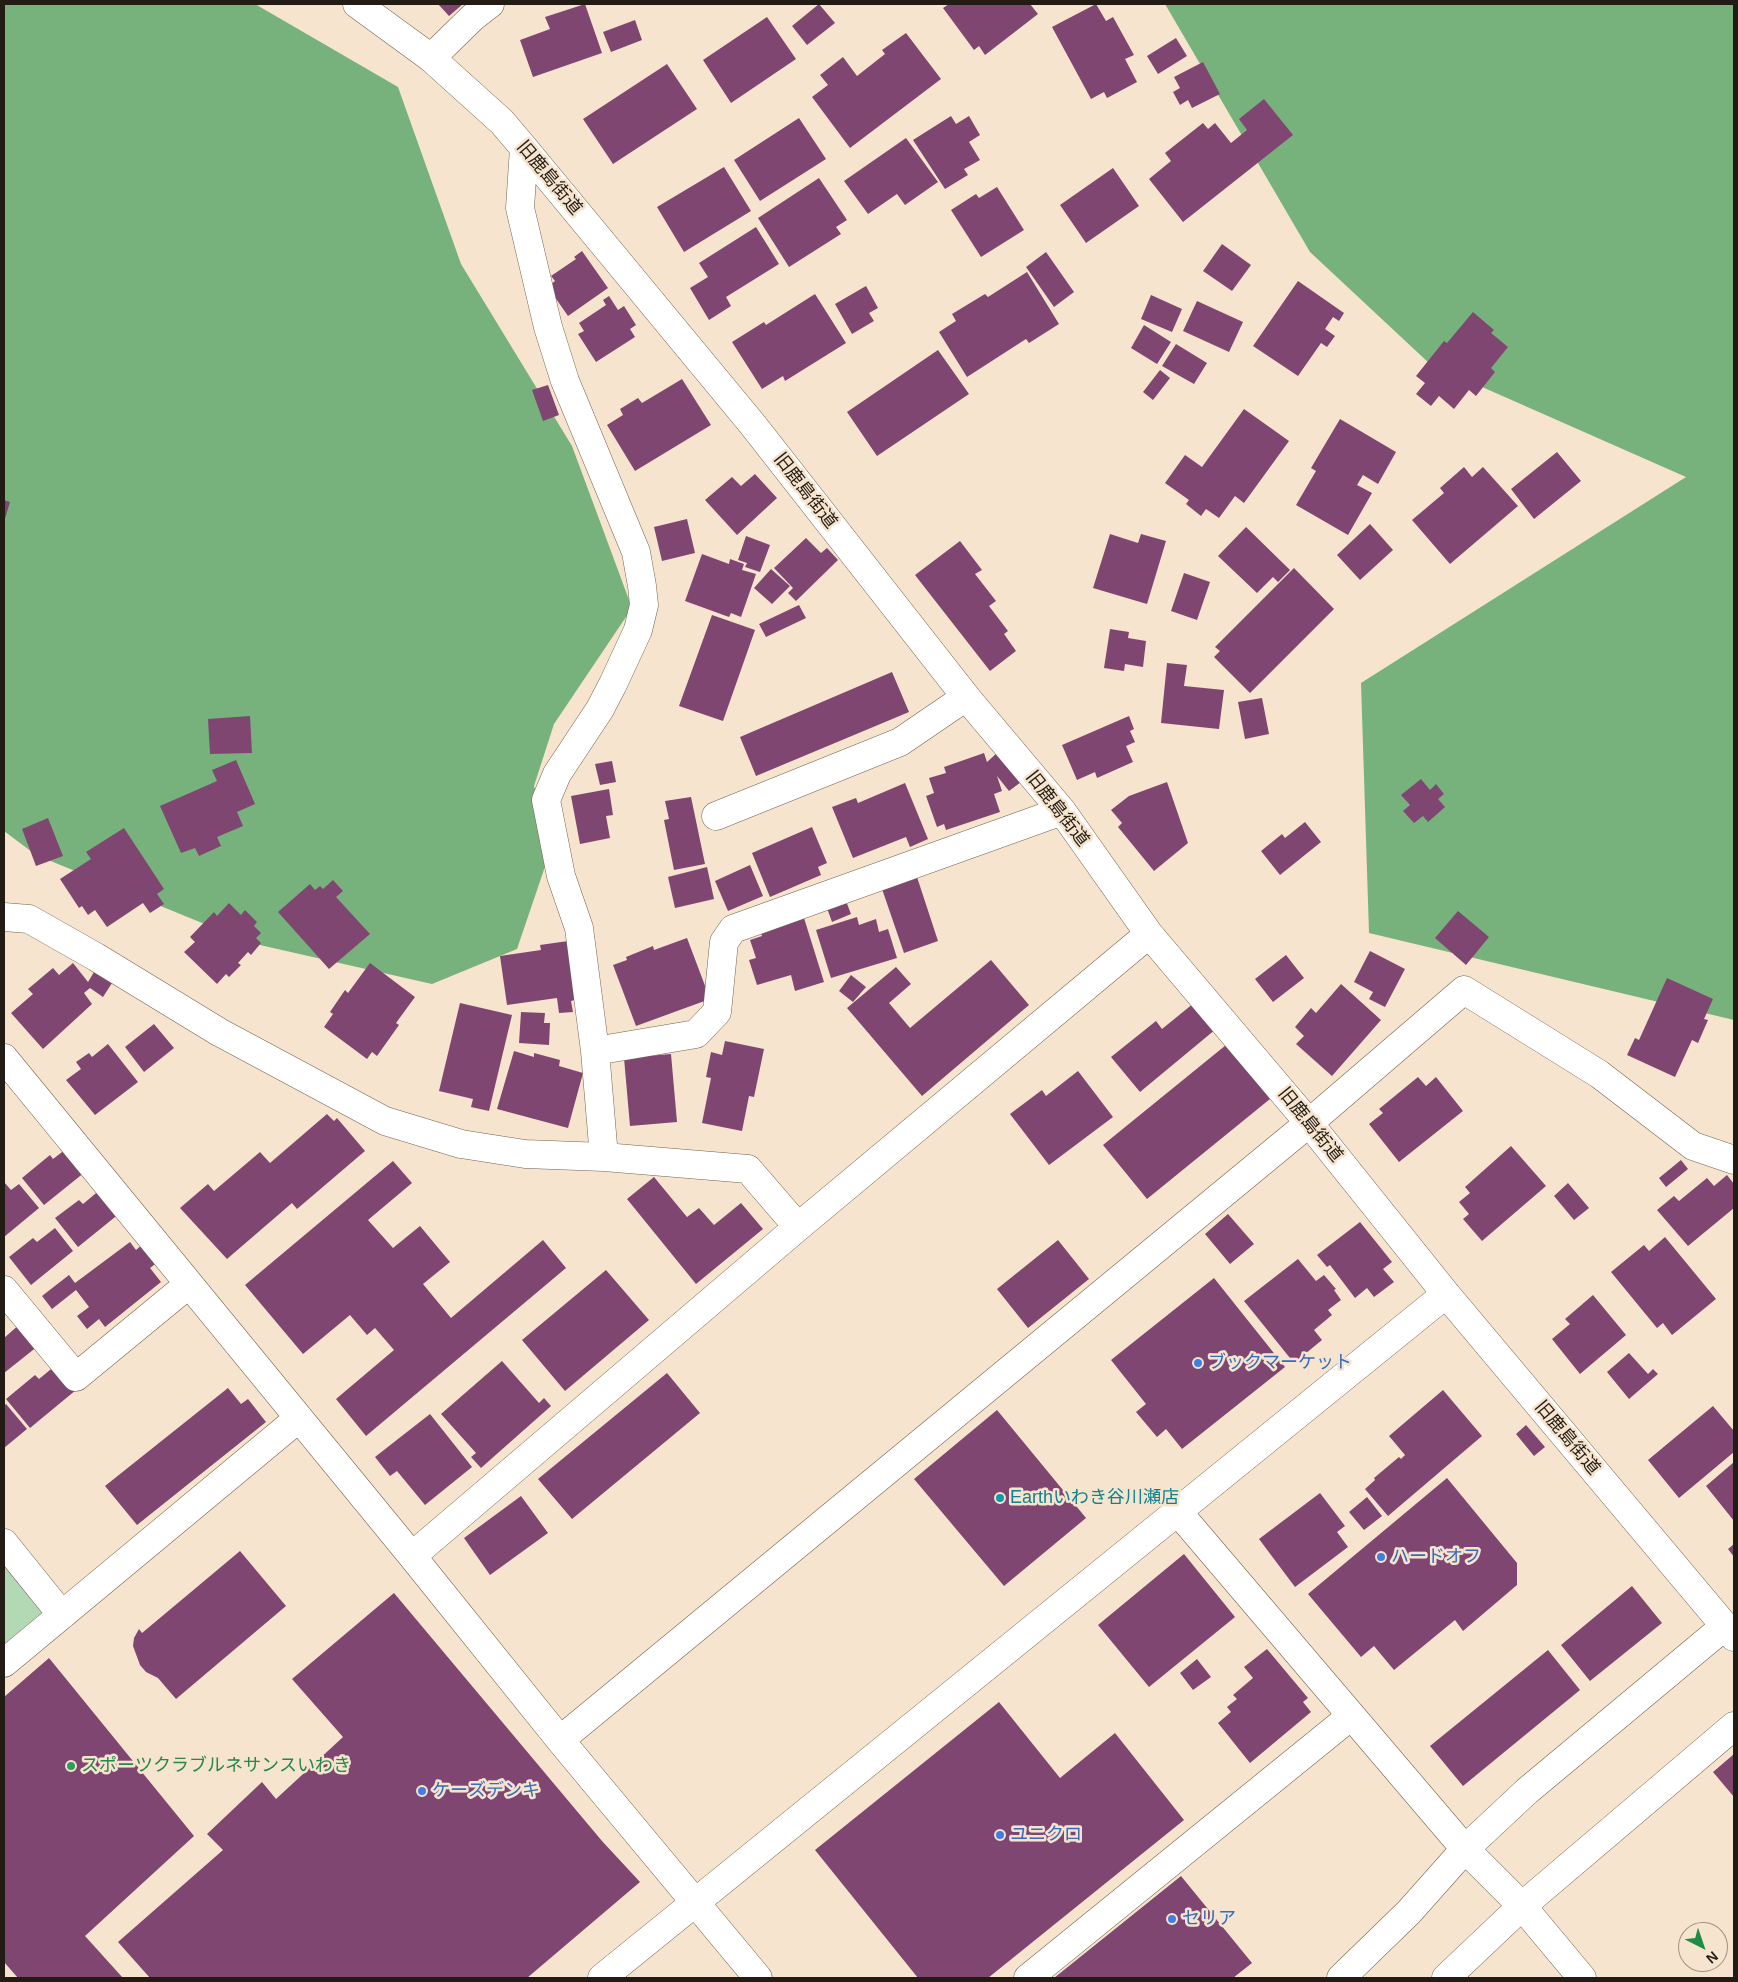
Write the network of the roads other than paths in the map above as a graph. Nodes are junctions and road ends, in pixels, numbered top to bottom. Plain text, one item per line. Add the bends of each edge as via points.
1 (357, 4) edge
2 (490, 4) edge
3 (431, 58) junction
4 (524, 148) junction
5 (966, 696) junction
6 (1062, 811) junction
7 (716, 816) dead end
8 (4, 918) edge
9 (1149, 934) junction
10 (595, 1051) junction
11 (4, 1058) edge
12 (1309, 1123) junction
13 (604, 1157) junction
14 (1734, 1160) edge
15 (798, 1228) junction
16 (189, 1284) junction
17 (4, 1290) edge
18 (1446, 1294) junction
19 (299, 1418) junction
20 (1178, 1512) junction
21 (4, 1543) edge
22 (412, 1556) junction
23 (62, 1615) junction
24 (1729, 1632) edge
25 (4, 1663) edge
26 (1351, 1716) junction
27 (1734, 1726) edge
28 (560, 1740) junction
29 (1465, 1849) junction
30 (695, 1903) junction
31 (1522, 1906) junction
32 (602, 1978) edge
33 (758, 1978) edge
34 (1028, 1978) edge
35 (1341, 1978) edge
36 (1446, 1978) edge
37 (1582, 1978) edge

1 - 3 street, 旧鹿島街道
2 - 3 street
3 - 4 street, 旧鹿島街道 via 502,122
4 - 5 street, 旧鹿島街道 via 753,425
4 - 10 street via 520,208 548,327 565,381 636,552 644,604 638,630 613,684 558,774 546,800 561,876 579,928
5 - 6 street, 旧鹿島街道
5 - 7 street via 900,742
6 - 9 street, 旧鹿島街道
6 - 10 street via 733,929 724,942 717,1012 696,1034
8 - 13 street via 29,919 219,1032 385,1120 461,1144 525,1154
9 - 12 street, 旧鹿島街道
9 - 15 street
10 - 13 street
11 - 16 street
12 - 14 street via 1464,990 1599,1074 1693,1146
12 - 18 street, 旧鹿島街道
12 - 28 street
13 - 15 street via 748,1169
15 - 22 street
16 - 17 street via 76,1378
16 - 19 street
18 - 20 street
18 - 24 street, 旧鹿島街道
19 - 22 street
19 - 23 street
20 - 26 street
20 - 30 street
21 - 23 street
22 - 28 street
23 - 25 street
24 - 29 street via 1527,1791
26 - 29 street
26 - 34 street
27 - 31 street
28 - 30 street
29 - 31 street
29 - 35 street via 1409,1912
30 - 32 street
30 - 33 street
31 - 36 street
31 - 37 street

